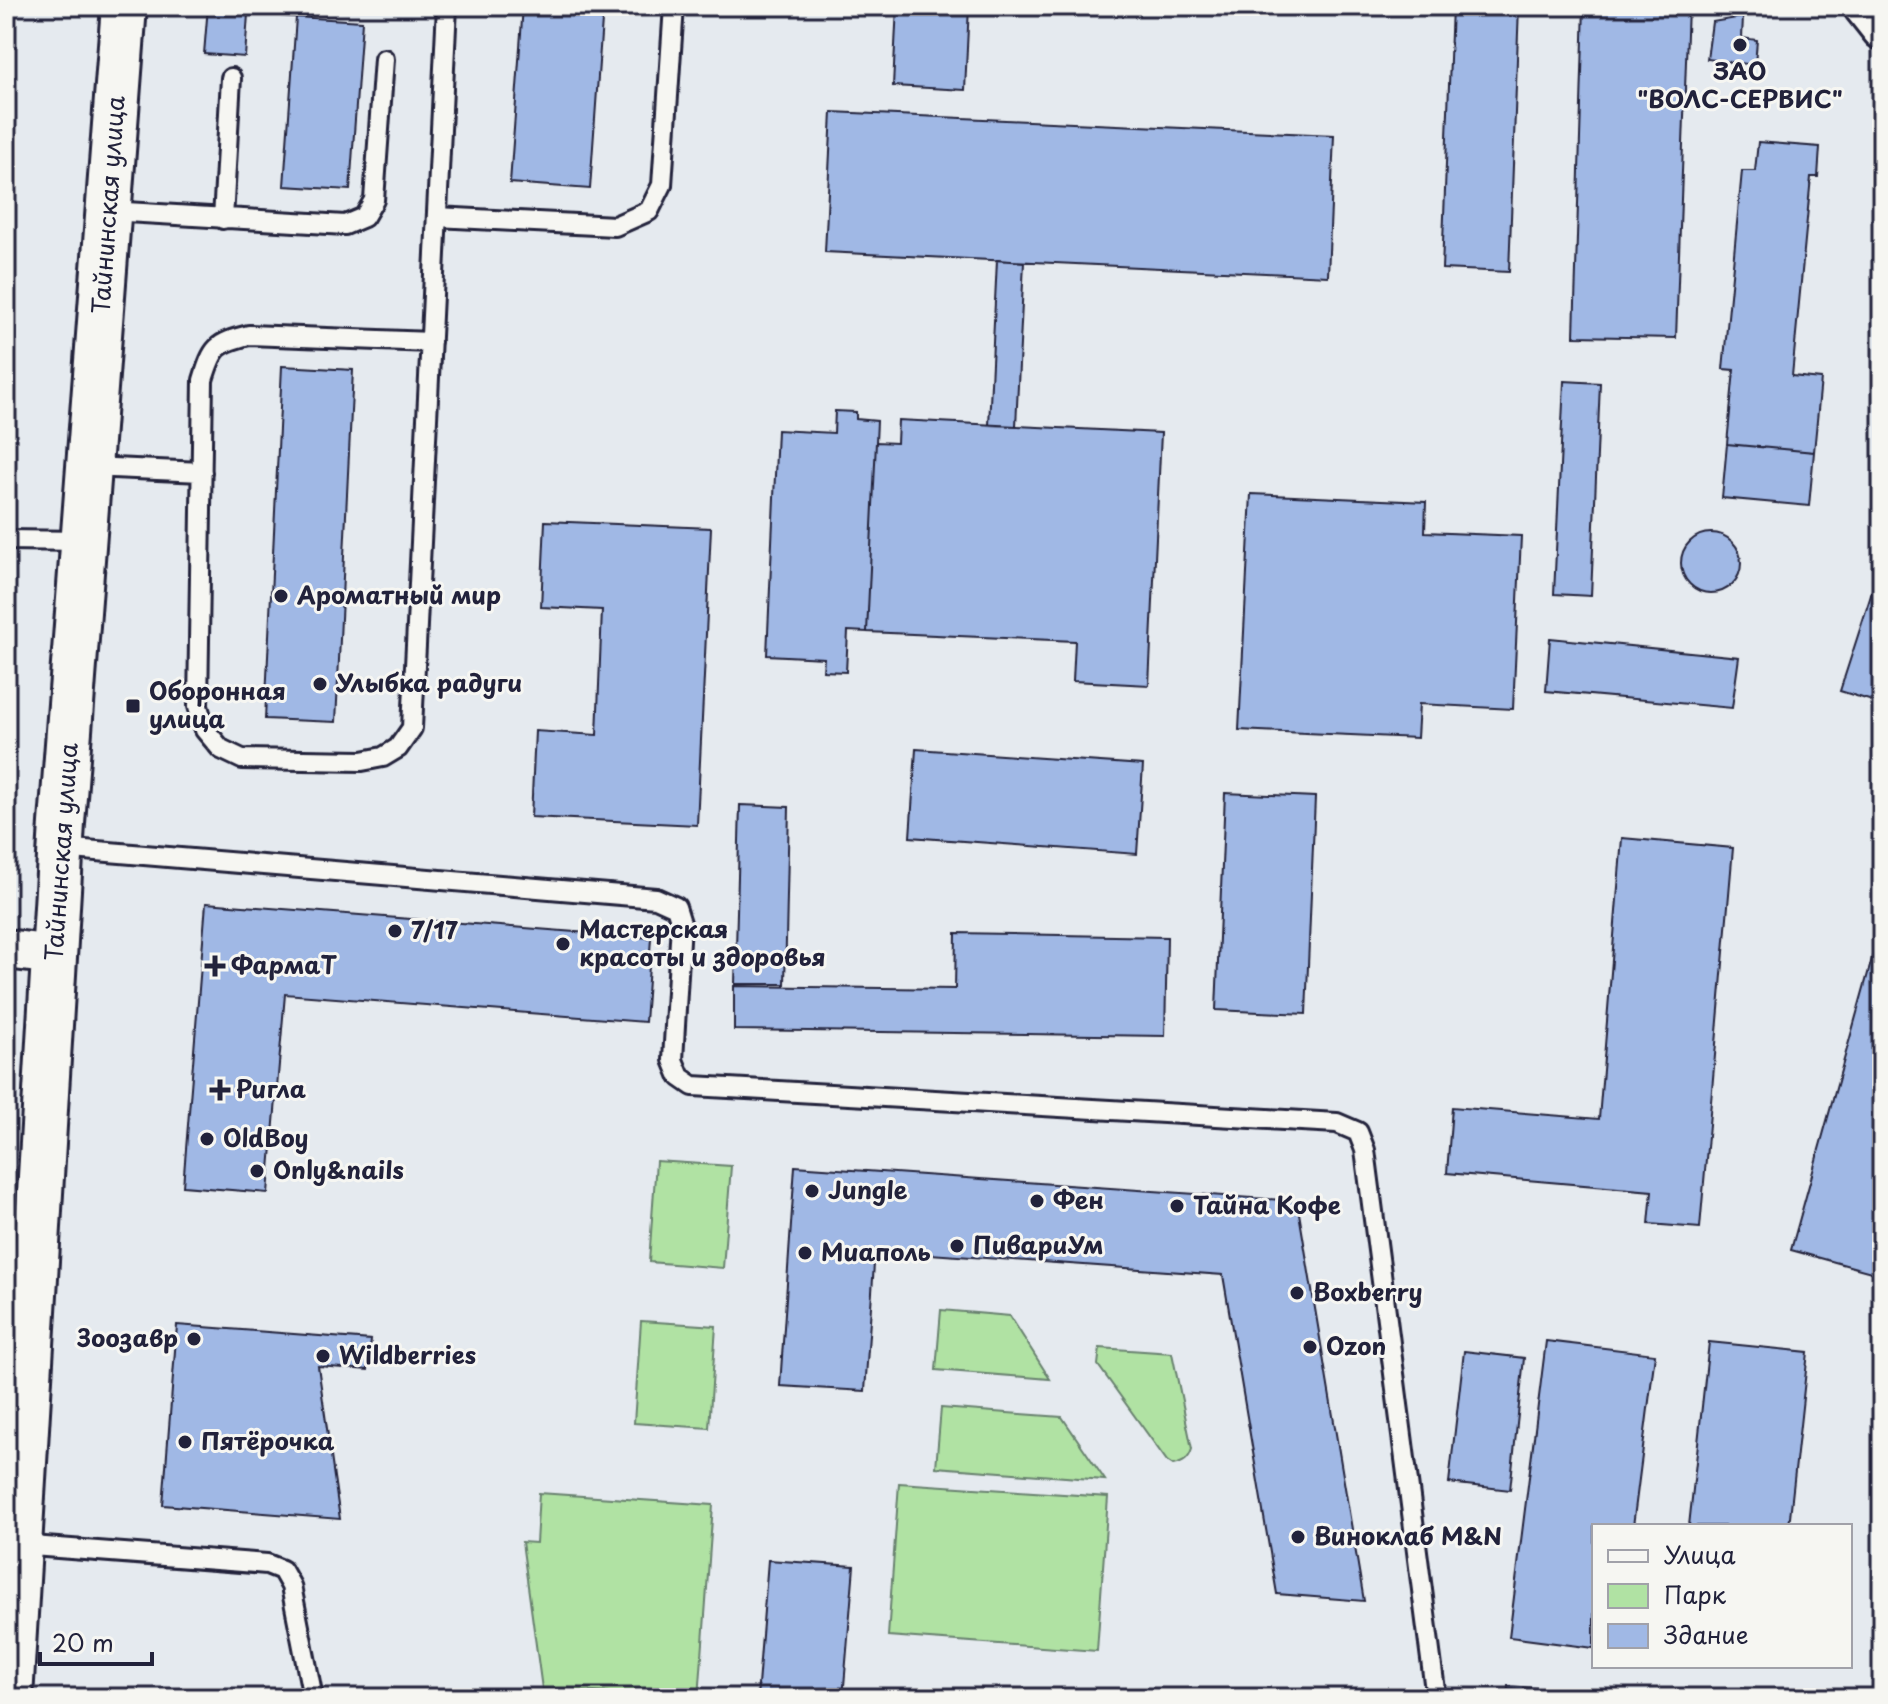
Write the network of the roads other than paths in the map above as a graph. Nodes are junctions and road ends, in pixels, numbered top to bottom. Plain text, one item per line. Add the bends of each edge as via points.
1 (124, 6) edge
2 (447, 6) edge
3 (674, 6) edge
4 (1863, 6) edge
5 (1882, 30) edge
6 (384, 59) dead end
7 (231, 78) dead end
8 (109, 211) junction
9 (437, 217) junction
10 (223, 219) junction
11 (431, 342) junction
12 (90, 467) junction
13 (202, 472) junction
14 (6, 540) edge
15 (84, 541) junction
16 (61, 848) junction
17 (6, 949) edge
18 (54, 955) junction
19 (14, 1563) edge
20 (10, 1698) edge
21 (313, 1698) edge
22 (1436, 1698) edge

1 - 8 main road, Тайнинская улица
2 - 9 lane
3 - 9 lane via 662,185 649,211 615,226
4 - 5 street
6 - 10 lane via 374,200 364,217 345,225
7 - 10 lane
8 - 10 lane
8 - 12 main road, Тайнинская улица
9 - 11 lane
11 - 13 lane via 249,335 223,342 210,355 203,380
11 - 13 lane via 412,728 398,748 383,757 242,759 221,749 205,730 198,706
12 - 13 lane
12 - 15 main road, Тайнинская улица
14 - 15 lane
15 - 16 main road, Тайнинская улица
16 - 18 main road, Тайнинская улица
16 - 22 lane via 656,898 676,907 681,923 673,1060 680,1077 693,1086 1337,1123 1358,1132 1365,1150
17 - 18 street
18 - 19 main road, Тайнинская улица
19 - 20 main road, Тайнинская улица
19 - 21 lane via 267,1564 282,1570 291,1586

